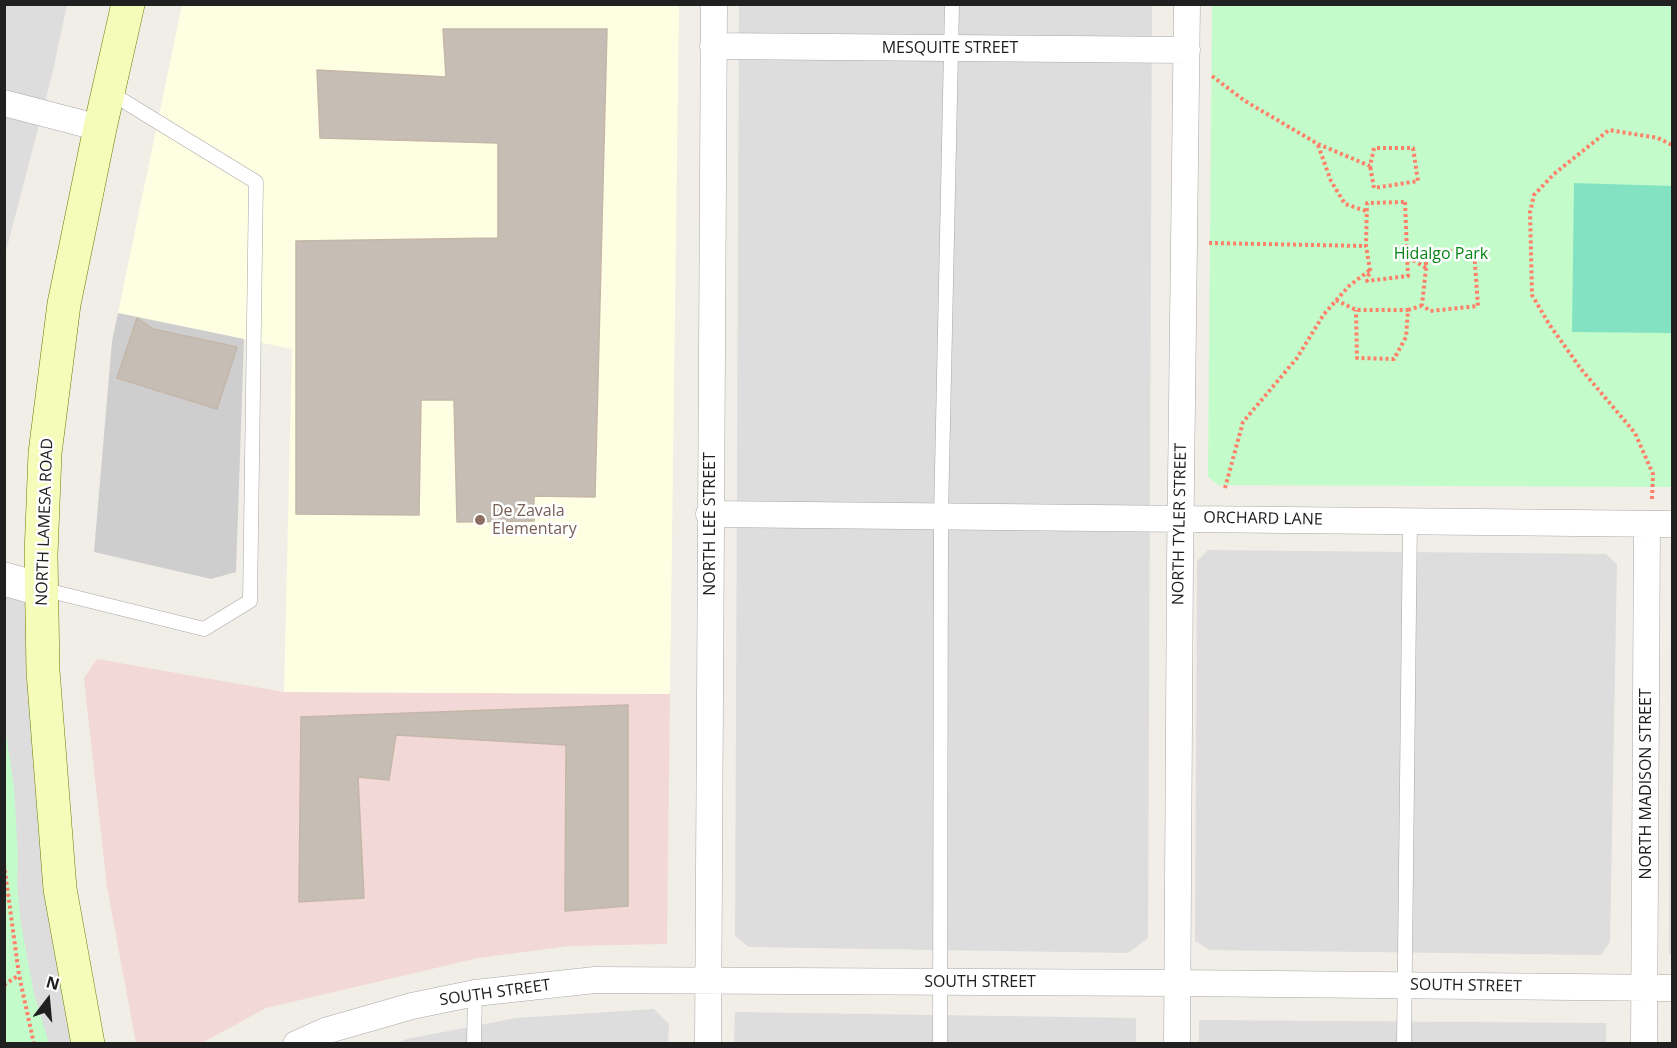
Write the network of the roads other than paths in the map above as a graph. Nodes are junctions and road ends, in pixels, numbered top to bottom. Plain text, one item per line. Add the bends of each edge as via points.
1 (128, 4) edge
2 (714, 4) edge
3 (952, 4) edge
4 (1187, 4) edge
5 (713, 46) junction
6 (952, 48) junction
7 (1187, 54) junction
8 (108, 91) junction
9 (4, 103) edge
10 (100, 129) junction
11 (709, 514) junction
12 (941, 516) junction
13 (1180, 518) junction
14 (1410, 521) junction
15 (1658, 524) edge
16 (4, 579) edge
17 (40, 589) junction
18 (708, 981) junction
19 (940, 982) junction
20 (1177, 983) junction
21 (1406, 986) junction
22 (1644, 988) junction
23 (1672, 988) edge
24 (475, 993) junction
25 (88, 1044) edge
26 (296, 1044) edge
27 (474, 1044) edge
28 (708, 1044) edge
29 (940, 1044) edge
30 (1177, 1044) edge
31 (1404, 1044) edge
32 (1644, 1044) edge

1 - 8 main road, NORTH LAMESA ROAD
2 - 5 street, NORTH LEE STREET
3 - 6 lane
4 - 7 street, NORTH TYLER STREET
5 - 6 street, MESQUITE STREET
5 - 11 street, NORTH LEE STREET
6 - 7 street, MESQUITE STREET
6 - 12 lane
7 - 13 street, NORTH TYLER STREET
8 - 10 main road, NORTH LAMESA ROAD
8 - 17 lane via 256,182 250,601 204,629
9 - 10 street
10 - 17 main road, NORTH LAMESA ROAD via 64,304 53,384 45,453
11 - 12 street, ORCHARD LANE
11 - 18 street, NORTH LEE STREET
12 - 13 street, ORCHARD LANE
12 - 19 lane
13 - 14 street, ORCHARD LANE
13 - 20 street, NORTH TYLER STREET
14 - 15 street, ORCHARD LANE
14 - 21 lane
15 - 22 street, NORTH MADISON STREET
16 - 17 street
17 - 25 main road, NORTH LAMESA ROAD via 60,889
18 - 19 street, SOUTH STREET
18 - 24 street, SOUTH STREET via 595,980
18 - 28 street, NORTH LEE STREET
19 - 20 street, SOUTH STREET
19 - 29 lane
20 - 21 street, SOUTH STREET
20 - 30 street, NORTH TYLER STREET
21 - 22 street, SOUTH STREET
21 - 31 lane
22 - 23 street, SOUTH STREET
22 - 32 street, NORTH MADISON STREET
24 - 26 street, SOUTH STREET via 412,1006 325,1031
24 - 27 lane

